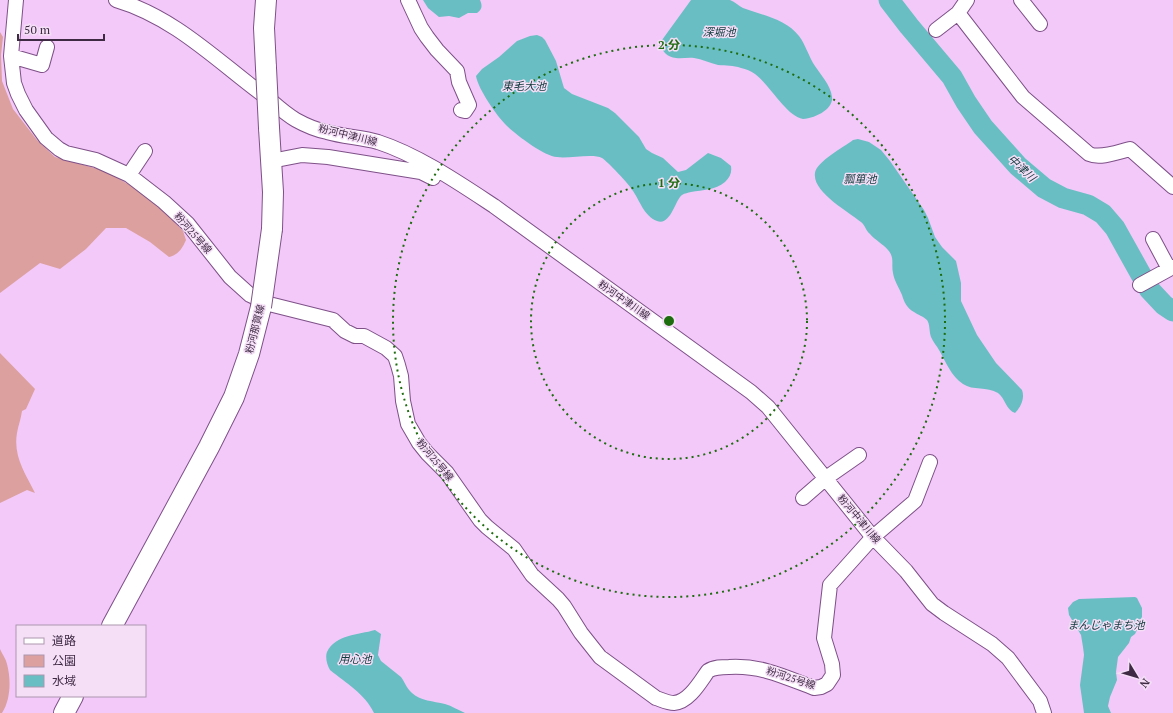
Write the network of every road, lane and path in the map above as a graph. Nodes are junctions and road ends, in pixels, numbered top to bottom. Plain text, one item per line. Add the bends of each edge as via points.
1 (16, 0) edge
2 (116, 0) edge
3 (266, 0) edge
4 (408, 0) edge
5 (968, 0) edge
6 (1021, 0) edge
7 (958, 13) junction
8 (1040, 24) dead end
9 (936, 30) dead end
10 (47, 46) dead end
11 (11, 56) junction
12 (461, 110) dead end
13 (145, 151) dead end
14 (271, 161) junction
15 (129, 175) junction
16 (461, 185) junction
17 (1173, 187) edge
18 (1153, 239) dead end
19 (1169, 269) edge
20 (1140, 285) dead end
21 (859, 455) dead end
22 (930, 462) dead end
23 (826, 478) junction
24 (803, 498) dead end
25 (873, 537) junction
26 (113, 625) edge
27 (72, 697) edge
28 (64, 713) edge
29 (1044, 713) edge

1 - 11 street, 粉河25号線
2 - 16 street, 粉河中津川線 via 134,5 182,32 296,120 327,132 387,146
3 - 14 main road, 粉河那賀線, bridge via 264,28
4 - 12 street via 427,37 457,71 468,105 465,111
5 - 7 street
6 - 8 street
7 - 9 street
7 - 17 street via 1023,96 1089,154 1100,156 1130,149
10 - 11 street via 42,64
11 - 15 street, 粉河25号線 via 18,94 46,138 66,153 96,160
13 - 15 street
14 - 16 street via 302,155 328,157 421,172 455,190
14 - 26 main road, 粉河那賀線, bridge via 272,229 261,307 249,354 234,397 209,447
15 - 25 street, 粉河25号線 via 188,224 230,277 250,295 269,304 333,320 345,331 373,340 395,356 401,376 408,424 419,443 447,473 486,527 514,549 532,575 564,606 600,657 656,698 675,703 685,699 708,671 723,667 763,669 814,688 827,684 833,675 824,638 830,585
16 - 23 street, 粉河中津川線 via 494,206 751,392 768,407
18 - 19 street
19 - 20 street
21 - 23 street
22 - 25 street, 粉河25号線 via 916,501
23 - 24 street
23 - 25 street, 粉河中津川線
25 - 29 street, 粉河中津川線 via 906,571 932,604 971,629 1008,658 1040,701
27 - 28 main road

